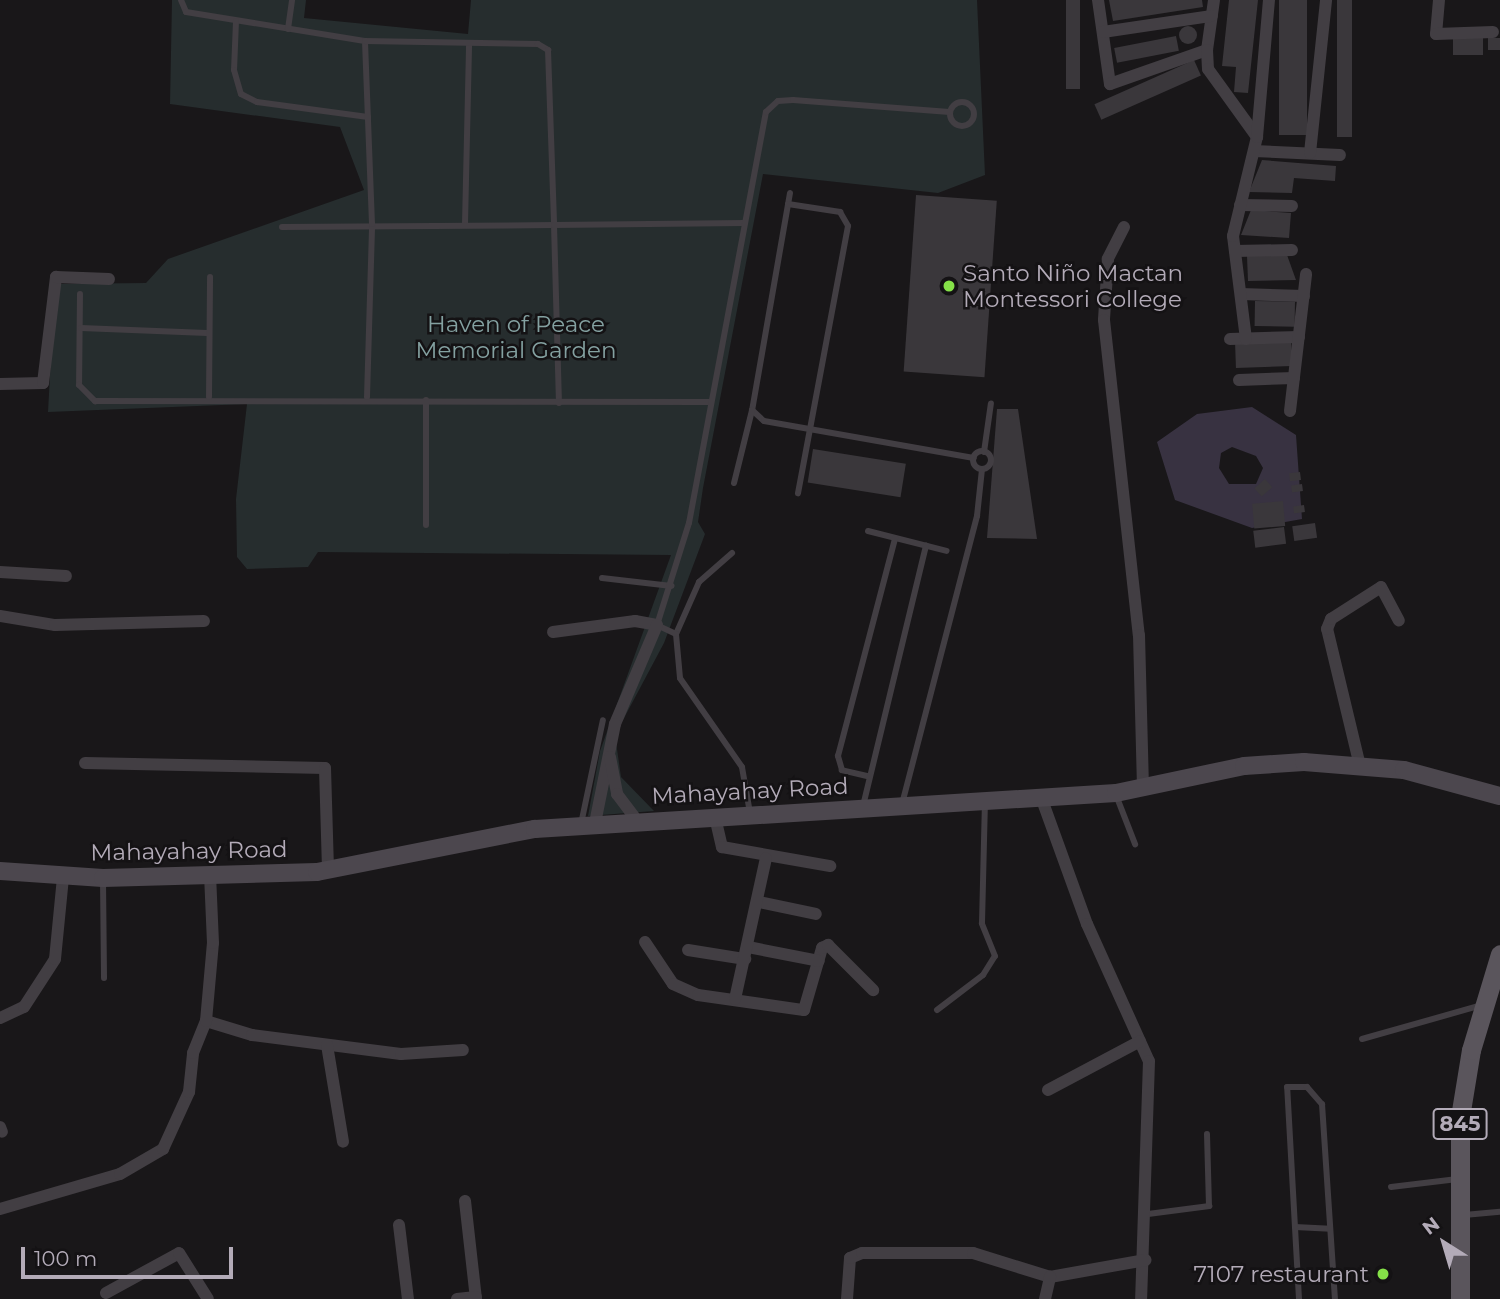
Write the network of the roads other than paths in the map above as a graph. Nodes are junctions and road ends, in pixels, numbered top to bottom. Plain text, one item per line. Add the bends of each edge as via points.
1 (181, 0) edge
2 (292, 0) edge
3 (1098, 0) edge
4 (1214, 0) edge
5 (1269, 0) edge
6 (1326, 0) edge
7 (1439, 0) edge
8 (1212, 16) junction
9 (236, 20) junction
10 (288, 29) junction
11 (1103, 32) junction
12 (1493, 32) dead end
13 (365, 41) junction
14 (468, 44) junction
15 (1207, 50) junction
16 (950, 112) junction
17 (368, 117) junction
18 (1257, 137) junction
19 (1254, 150) junction
20 (1310, 153) junction
21 (1340, 155) dead end
22 (790, 193) dead end
23 (788, 204) junction
24 (1240, 205) junction
25 (1292, 206) dead end
26 (744, 223) junction
27 (372, 224) junction
28 (465, 224) junction
29 (554, 225) junction
30 (282, 227) dead end
31 (1124, 227) dead end
32 (1292, 250) dead end
33 (1235, 251) junction
34 (1306, 274) dead end
35 (210, 277) dead end
36 (109, 279) dead end
37 (80, 294) dead end
38 (1241, 294) junction
39 (1304, 296) junction
40 (81, 328) junction
41 (207, 333) junction
42 (1299, 337) junction
43 (1230, 339) dead end
44 (1246, 339) junction
45 (1294, 377) junction
46 (1239, 380) dead end
47 (0, 384) edge
48 (209, 397) junction
49 (367, 397) junction
50 (426, 400) junction
51 (711, 402) junction
52 (559, 403) junction
53 (991, 403) dead end
54 (752, 410) junction
55 (1290, 411) dead end
56 (812, 428) junction
57 (984, 452) junction
58 (974, 458) junction
59 (982, 469) junction
60 (734, 483) dead end
61 (798, 493) dead end
62 (426, 525) dead end
63 (867, 531) dead end
64 (895, 538) junction
65 (926, 546) junction
66 (947, 551) dead end
67 (732, 553) dead end
68 (0, 572) edge
69 (66, 576) dead end
70 (602, 578) dead end
71 (672, 586) junction
72 (0, 616) edge
73 (204, 621) dead end
74 (1399, 621) dead end
75 (657, 625) junction
76 (553, 632) dead end
77 (676, 634) junction
78 (603, 720) dead end
79 (609, 750) junction
80 (85, 763) dead end
81 (1360, 766) junction
82 (867, 776) junction
83 (1143, 790) junction
84 (1116, 793) junction
85 (1500, 796) edge
86 (1041, 797) junction
87 (985, 800) junction
88 (901, 809) junction
89 (863, 811) junction
90 (750, 813) junction
91 (715, 817) junction
92 (637, 821) junction
93 (588, 823) junction
94 (1135, 844) dead end
95 (766, 858) junction
96 (830, 866) dead end
97 (0, 871) edge
98 (328, 871) junction
99 (210, 874) junction
100 (63, 877) junction
101 (103, 878) junction
102 (759, 902) junction
103 (816, 914) dead end
104 (645, 942) dead end
105 (688, 950) dead end
106 (747, 953) junction
107 (1500, 954) edge
108 (819, 961) junction
109 (104, 978) dead end
110 (873, 990) dead end
111 (735, 999) junction
112 (1484, 1004) junction
113 (937, 1010) dead end
114 (0, 1018) edge
115 (206, 1021) junction
116 (1362, 1039) dead end
117 (1140, 1041) junction
118 (327, 1045) junction
119 (463, 1050) dead end
120 (1048, 1090) dead end
121 (1207, 1134) dead end
122 (343, 1142) dead end
123 (1458, 1179) junction
124 (1391, 1187) dead end
125 (465, 1201) dead end
126 (0, 1209) edge
127 (1500, 1212) edge
128 (1148, 1214) junction
129 (1458, 1216) junction
130 (399, 1225) dead end
131 (1295, 1227) junction
132 (1330, 1229) junction
133 (1145, 1260) junction
134 (1050, 1277) junction
135 (106, 1293) dead end
136 (476, 1298) edge
137 (208, 1299) edge
138 (408, 1299) edge
139 (457, 1299) edge
140 (847, 1299) edge
141 (1045, 1299) edge
142 (1141, 1299) edge
143 (1299, 1299) edge
144 (1335, 1299) edge
145 (1460, 1299) edge

1 - 9 lane via 186,12
2 - 10 lane
3 - 11 street
4 - 8 street
5 - 18 street
6 - 20 street
7 - 12 street via 1436,34
8 - 11 street
8 - 15 street
9 - 10 lane
9 - 17 lane via 234,70 241,94
10 - 13 lane
11 - 15 street via 1110,84
13 - 14 lane
13 - 17 lane
14 - 28 lane
14 - 29 lane via 538,44 548,50
15 - 18 street via 1208,69
16 - 16 lane via 959,126 974,117 963,101
16 - 26 lane via 778,101 766,113
17 - 27 lane
18 - 19 street
19 - 20 street
19 - 24 street
20 - 21 street
22 - 23 lane
23 - 54 lane
23 - 56 lane via 847,216
24 - 25 street
24 - 33 street
26 - 29 lane
26 - 51 lane
27 - 28 lane
27 - 30 lane
27 - 49 lane
28 - 29 lane
29 - 52 lane
31 - 83 street via 1108,259 1104,320 1139,635
32 - 33 street
33 - 38 street
34 - 39 street
35 - 41 lane
36 - 47 street via 57,277 43,383
37 - 40 lane
38 - 39 street
38 - 44 street
39 - 42 street
40 - 41 lane
40 - 48 lane via 79,386 88,398
41 - 48 lane
42 - 44 street
42 - 45 street
43 - 44 street
45 - 46 street
45 - 55 street
48 - 49 lane
49 - 50 lane
50 - 52 lane
50 - 62 lane
51 - 52 lane
51 - 71 lane
53 - 57 lane
54 - 56 lane via 764,421
54 - 60 lane
56 - 58 lane
56 - 61 lane
57 - 58 lane
57 - 59 lane via 990,463
58 - 59 lane
59 - 88 lane via 976,516
63 - 64 lane
64 - 65 lane
64 - 82 lane via 838,756 842,771
65 - 66 lane
65 - 82 lane
67 - 77 lane via 699,582
68 - 69 street
70 - 71 lane
71 - 75 lane
72 - 73 street via 61,625
74 - 81 street via 1381,587 1331,619 1327,629
75 - 76 street via 635,621
75 - 77 lane
75 - 79 street
77 - 90 lane via 680,678 742,767
78 - 93 lane
79 - 92 street via 617,794
79 - 93 street
80 - 98 street via 325,768
81 - 83 street, Mahayahay Road via 1244,766
81 - 85 street, Mahayahay Road
82 - 89 lane
83 - 84 street, Mahayahay Road
84 - 86 street, Mahayahay Road
84 - 94 lane
86 - 87 street, Mahayahay Road
86 - 117 street via 1087,925
87 - 88 street, Mahayahay Road
87 - 113 lane via 982,923 995,956 983,975
88 - 89 street, Mahayahay Road
89 - 90 street, Mahayahay Road
90 - 91 street, Mahayahay Road
91 - 92 street, Mahayahay Road
91 - 95 street via 719,845
92 - 93 street, Mahayahay Road
93 - 98 street, Mahayahay Road
95 - 96 street
95 - 102 street
97 - 100 street, Mahayahay Road
98 - 99 street, Mahayahay Road
99 - 101 street, Mahayahay Road
99 - 115 street via 213,943
100 - 101 street, Mahayahay Road
100 - 114 street via 51,968 24,1007
101 - 109 lane
102 - 103 street
102 - 106 street
104 - 111 street via 678,988
105 - 106 street
106 - 108 street
106 - 111 street
107 - 112 main road, 845
108 - 110 street via 828,945
108 - 111 street via 804,1010
112 - 116 lane
112 - 123 main road, 845 via 1460,1117
115 - 118 street via 252,1035
115 - 126 street via 193,1053 189,1093 157,1156 120,1174
117 - 120 street
117 - 128 street via 1149,1061
118 - 119 street via 429,1056
118 - 122 street
121 - 128 lane via 1209,1206
123 - 124 lane
123 - 129 main road, 845
125 - 136 street
127 - 129 lane
128 - 133 street
129 - 145 main road, 845
130 - 138 street
131 - 132 lane
131 - 132 lane via 1287,1087 1307,1087 1322,1104
131 - 143 lane
132 - 144 lane
133 - 134 street
133 - 142 street
134 - 140 street via 973,1253 862,1253 850,1258
134 - 141 street
135 - 137 street via 179,1253
136 - 139 street

